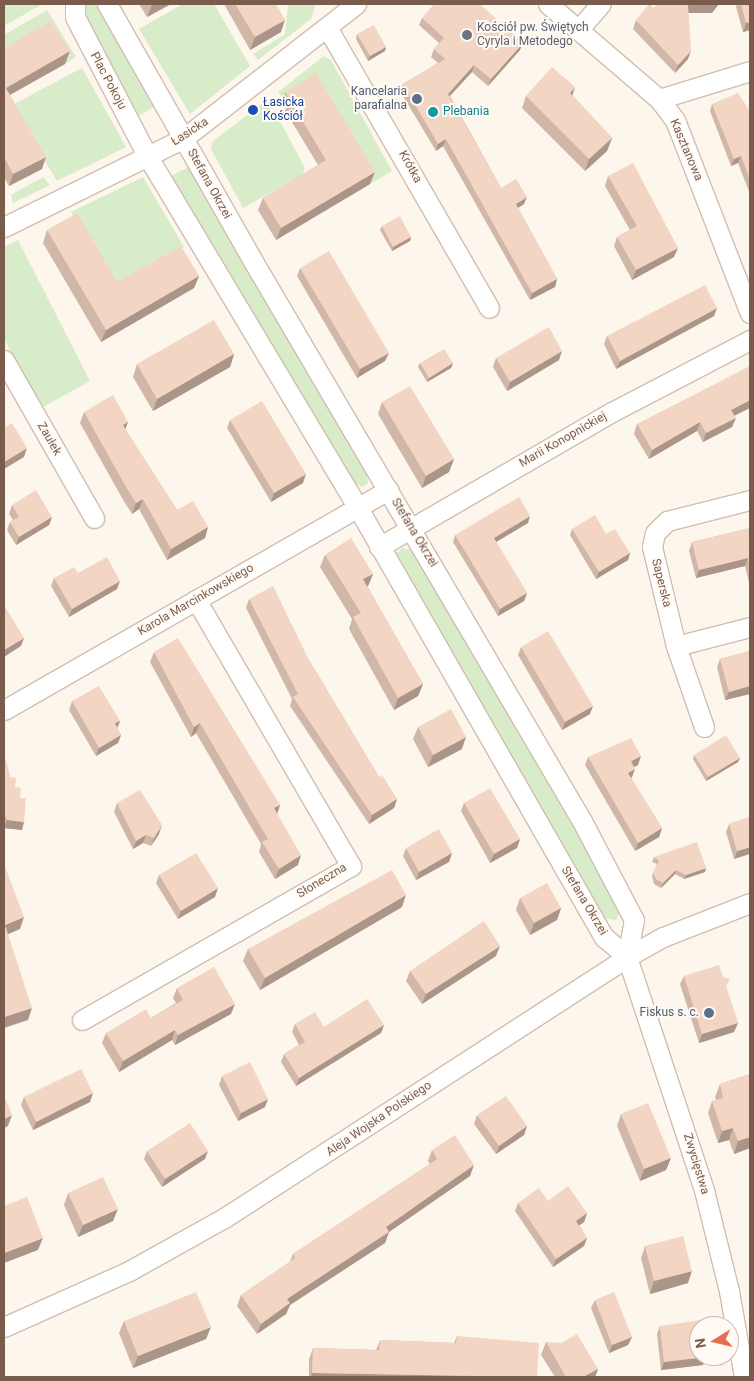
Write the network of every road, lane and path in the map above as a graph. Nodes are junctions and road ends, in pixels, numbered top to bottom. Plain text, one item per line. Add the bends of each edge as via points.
1 (75, 4) edge
2 (107, 4) edge
3 (355, 4) edge
4 (548, 4) edge
5 (601, 4) edge
6 (328, 29) junction
7 (579, 29) junction
8 (750, 71) edge
9 (659, 99) junction
10 (184, 138) junction
11 (148, 157) junction
12 (4, 227) edge
13 (489, 308) dead end
14 (750, 313) edge
15 (750, 340) edge
16 (4, 360) edge
17 (388, 490) junction
18 (750, 500) edge
19 (358, 508) junction
20 (94, 518) dead end
21 (411, 528) junction
22 (379, 547) junction
23 (196, 600) junction
24 (750, 627) edge
25 (676, 646) junction
26 (4, 710) edge
27 (704, 727) dead end
28 (750, 903) edge
29 (627, 957) junction
30 (82, 1020) dead end
31 (4, 1327) edge
32 (744, 1377) edge

1 - 11 street, Plac Pokoju via 75,17
2 - 10 street
3 - 6 street, Łasicka
4 - 7 street, Kasztanowa
5 - 7 street
6 - 10 street, Łasicka
6 - 13 street, Krótka
7 - 9 street, Kasztanowa
8 - 9 street
9 - 14 street, Kasztanowa via 684,140
10 - 11 street, Łasicka
10 - 17 street, Stefana Okrzei
11 - 12 street, Łasicka
11 - 19 street, Stefana Okrzei
15 - 21 street, Marii Konopnickiej via 619,408
16 - 20 street, Zaułek
17 - 19 street, Karola Marcinkowskiego
17 - 21 street, Stefana Okrzei
18 - 25 street, Saperska via 667,521 655,532 652,547
19 - 22 street, Stefana Okrzei
19 - 23 street, Karola Marcinkowskiego
21 - 22 street, Marii Konopnickiej
21 - 29 street, Stefana Okrzei via 582,821 634,920
22 - 29 street, Stefana Okrzei via 604,937
23 - 26 street, Karola Marcinkowskiego
23 - 30 street, Słoneczna via 351,866
24 - 25 street
25 - 27 street, Saperska
28 - 29 street, Aleja Wojska Polskiego via 663,937
29 - 31 street, Aleja Wojska Polskiego via 224,1218 129,1271
29 - 32 street, Zwycięstwa via 704,1190 729,1291

